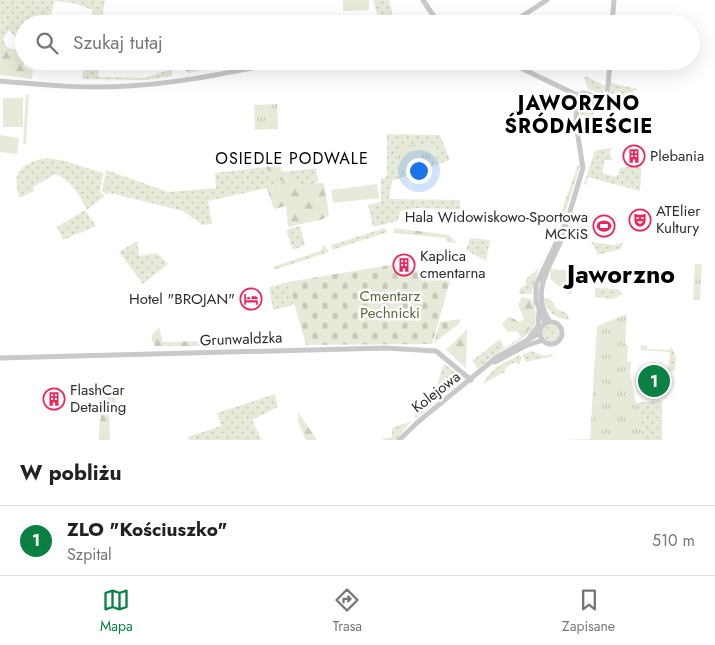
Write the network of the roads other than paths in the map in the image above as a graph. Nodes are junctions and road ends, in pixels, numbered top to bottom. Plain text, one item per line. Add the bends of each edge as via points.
1 (423, 0) edge
2 (547, 0) edge
3 (614, 0) edge
4 (433, 15) edge
5 (524, 15) edge
6 (613, 15) edge
7 (241, 70) edge
8 (525, 70) edge
9 (609, 70) edge
10 (0, 81) edge
11 (577, 95) junction
12 (568, 218) junction
13 (538, 306) junction
14 (548, 323) junction
15 (540, 334) junction
16 (543, 340) junction
17 (526, 341) junction
18 (0, 358) edge
19 (490, 365) junction
20 (471, 380) junction
21 (399, 440) edge

1 - 4 street
2 - 5 street
3 - 6 street
7 - 10 street via 130,86 59,87
8 - 11 street
9 - 11 street via 607,99 583,93
11 - 12 street via 576,124 583,164
12 - 13 street via 538,278 535,291
12 - 14 street via 563,238 541,285 540,296
13 - 14 street
13 - 17 street via 538,326
14 - 15 street
14 - 16 street via 559,324 562,336 552,344
15 - 16 street
15 - 17 street, Kolejowa
16 - 19 street, Kolejowa
17 - 19 street, Kolejowa via 507,350
18 - 20 street, Grunwaldzka via 378,348 429,350 443,355
19 - 20 street, Kolejowa
20 - 21 street, Kolejowa

